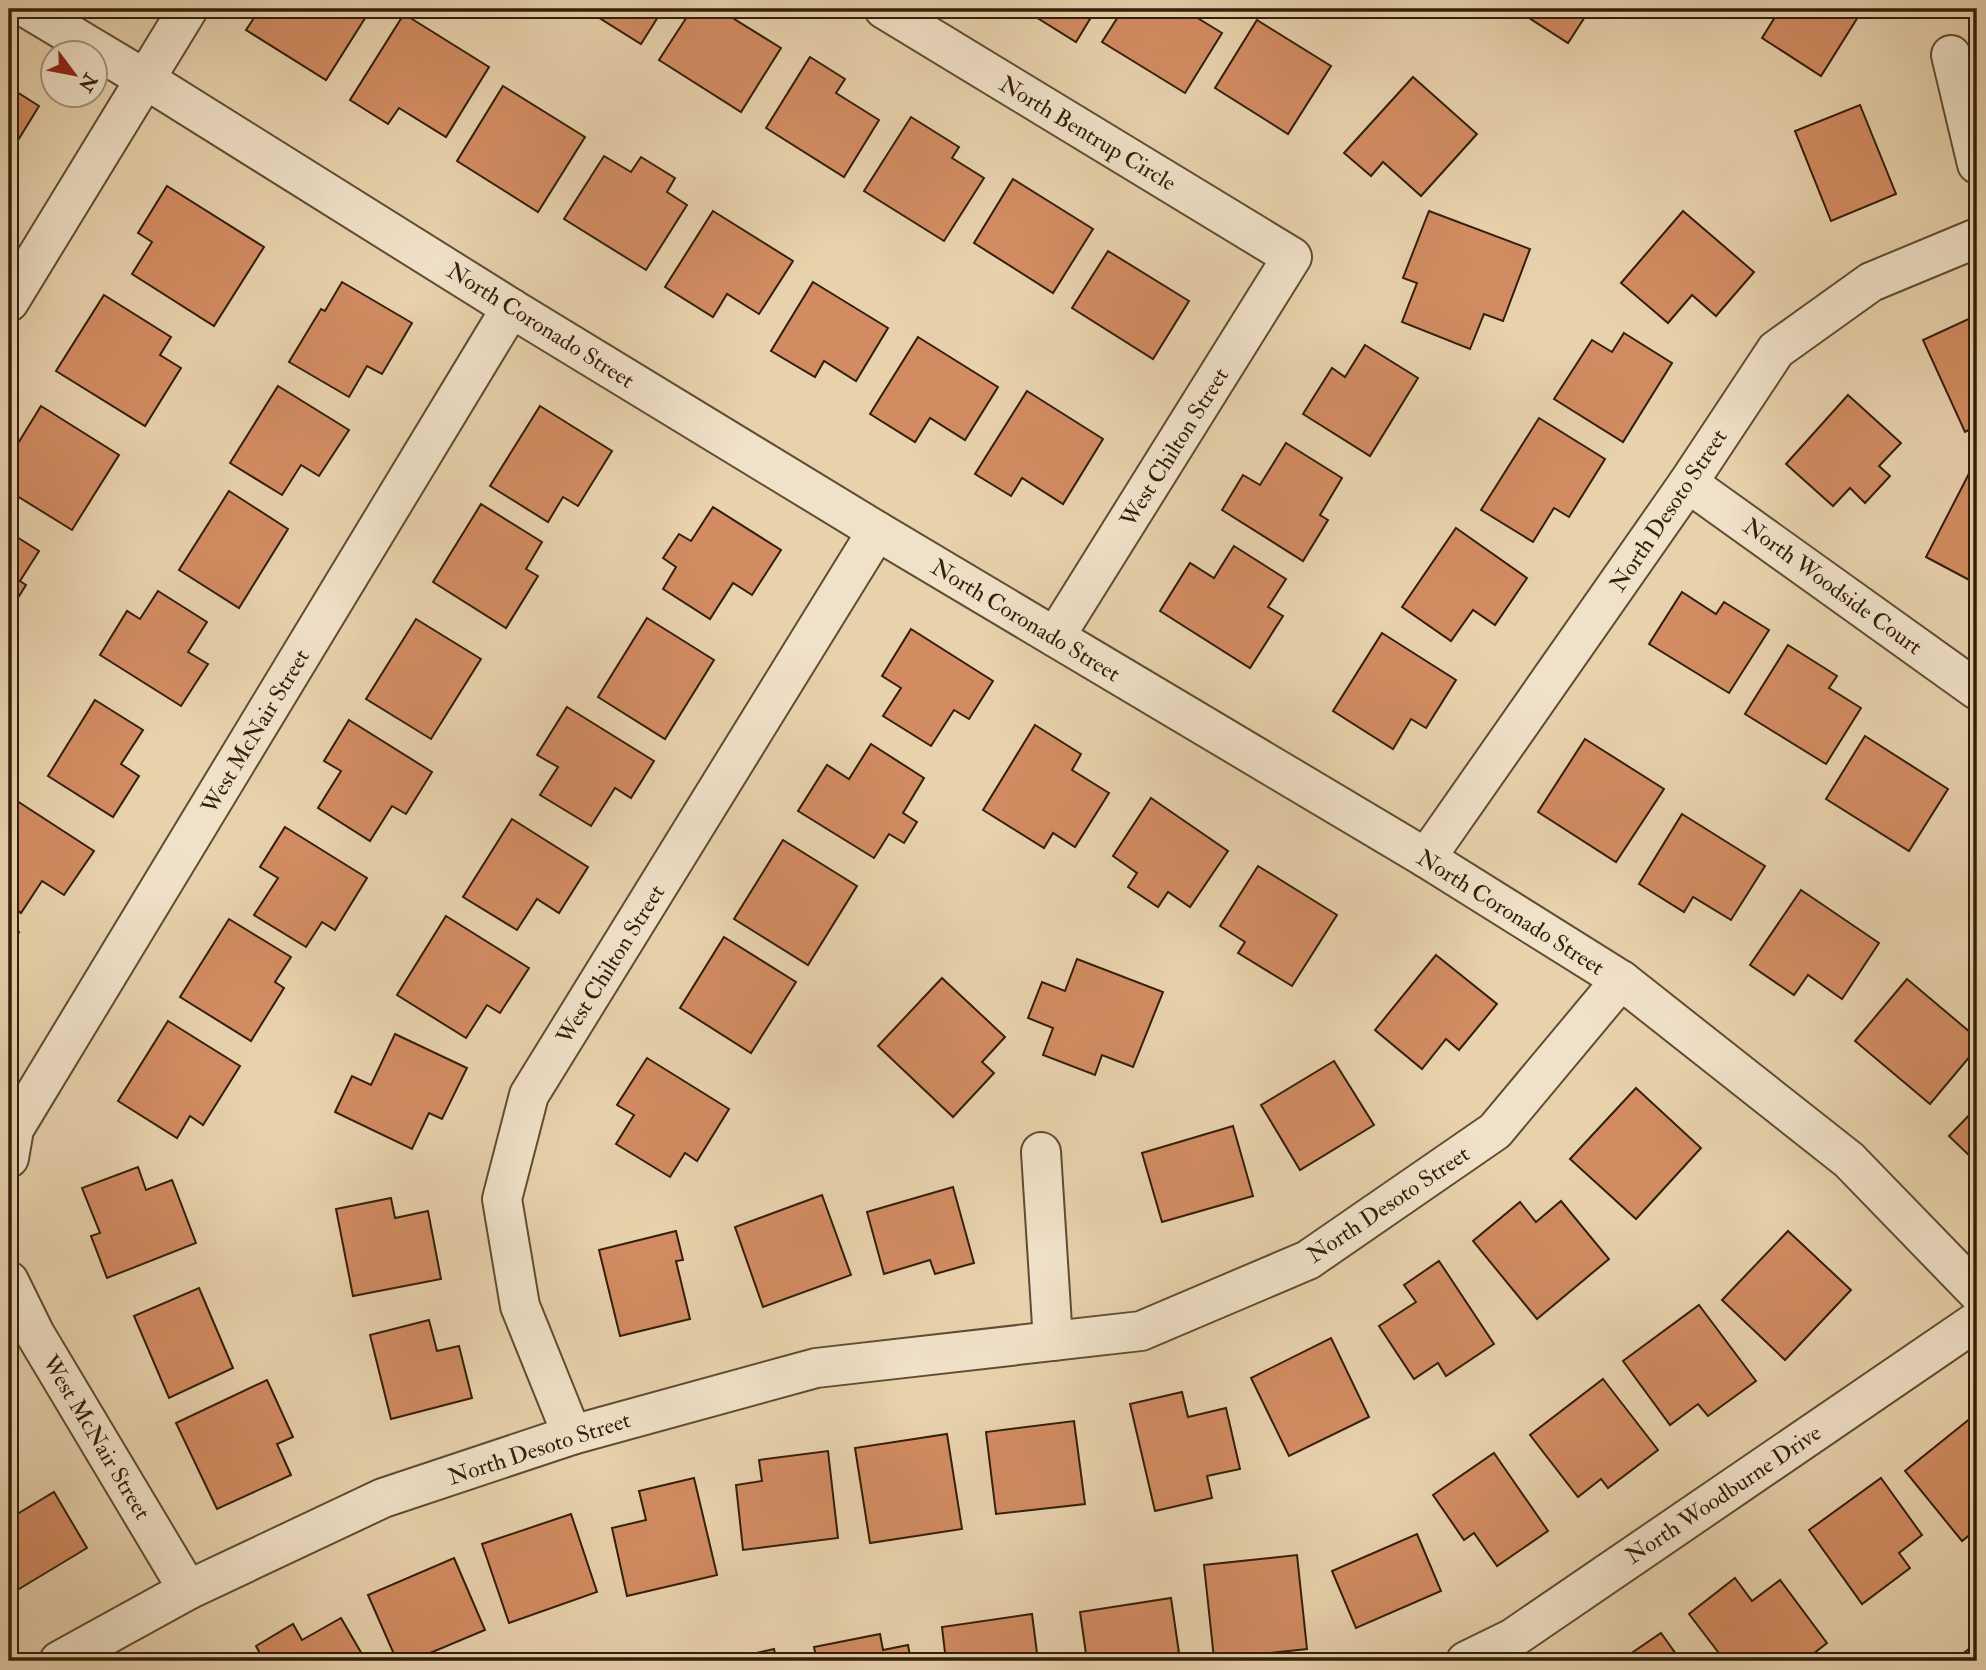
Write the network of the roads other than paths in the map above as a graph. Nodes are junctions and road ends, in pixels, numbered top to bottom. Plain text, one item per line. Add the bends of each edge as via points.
1 (28, 9) edge
2 (188, 9) edge
3 (884, 9) edge
4 (1951, 55) dead end
5 (145, 79) junction
6 (1977, 164) edge
7 (1977, 238) edge
8 (1292, 257) joint
9 (9, 302) edge
10 (511, 308) junction
11 (1688, 483) junction
12 (877, 531) junction
13 (1055, 637) junction
14 (1977, 690) edge
15 (1426, 859) junction
16 (1621, 980) junction
17 (1041, 1152) dead end
18 (9, 1157) edge
19 (9, 1281) edge
20 (1977, 1292) edge
21 (1977, 1321) edge
22 (1053, 1341) junction
23 (572, 1435) junction
24 (188, 1590) junction
25 (59, 1661) edge
26 (1466, 1661) edge

1 - 5 street, North Coronado Street
2 - 5 street
3 - 8 street, North Bentrup Circle
4 - 6 street
5 - 9 street
5 - 10 street, North Coronado Street
7 - 11 street, North Desoto Street via 1871,282 1776,351
8 - 13 street, West Chilton Street
10 - 12 street, North Coronado Street
10 - 18 street, West McNair Street via 14,1129
11 - 14 street, North Woodside Court
11 - 15 street, North Desoto Street
12 - 13 street, North Coronado Street
12 - 23 street, West Chilton Street via 529,1095 502,1199 520,1306
13 - 15 street, North Coronado Street
15 - 16 street, North Coronado Street
16 - 20 street, North Coronado Street via 1849,1160
16 - 22 street, North Desoto Street via 1495,1131 1308,1260 1141,1331
17 - 22 street
19 - 24 street, West McNair Street via 35,1334
21 - 26 street, North Woodburne Drive via 1513,1638
22 - 23 street, North Desoto Street via 816,1368
23 - 24 street, North Desoto Street via 383,1498
24 - 25 street, North Desoto Street

